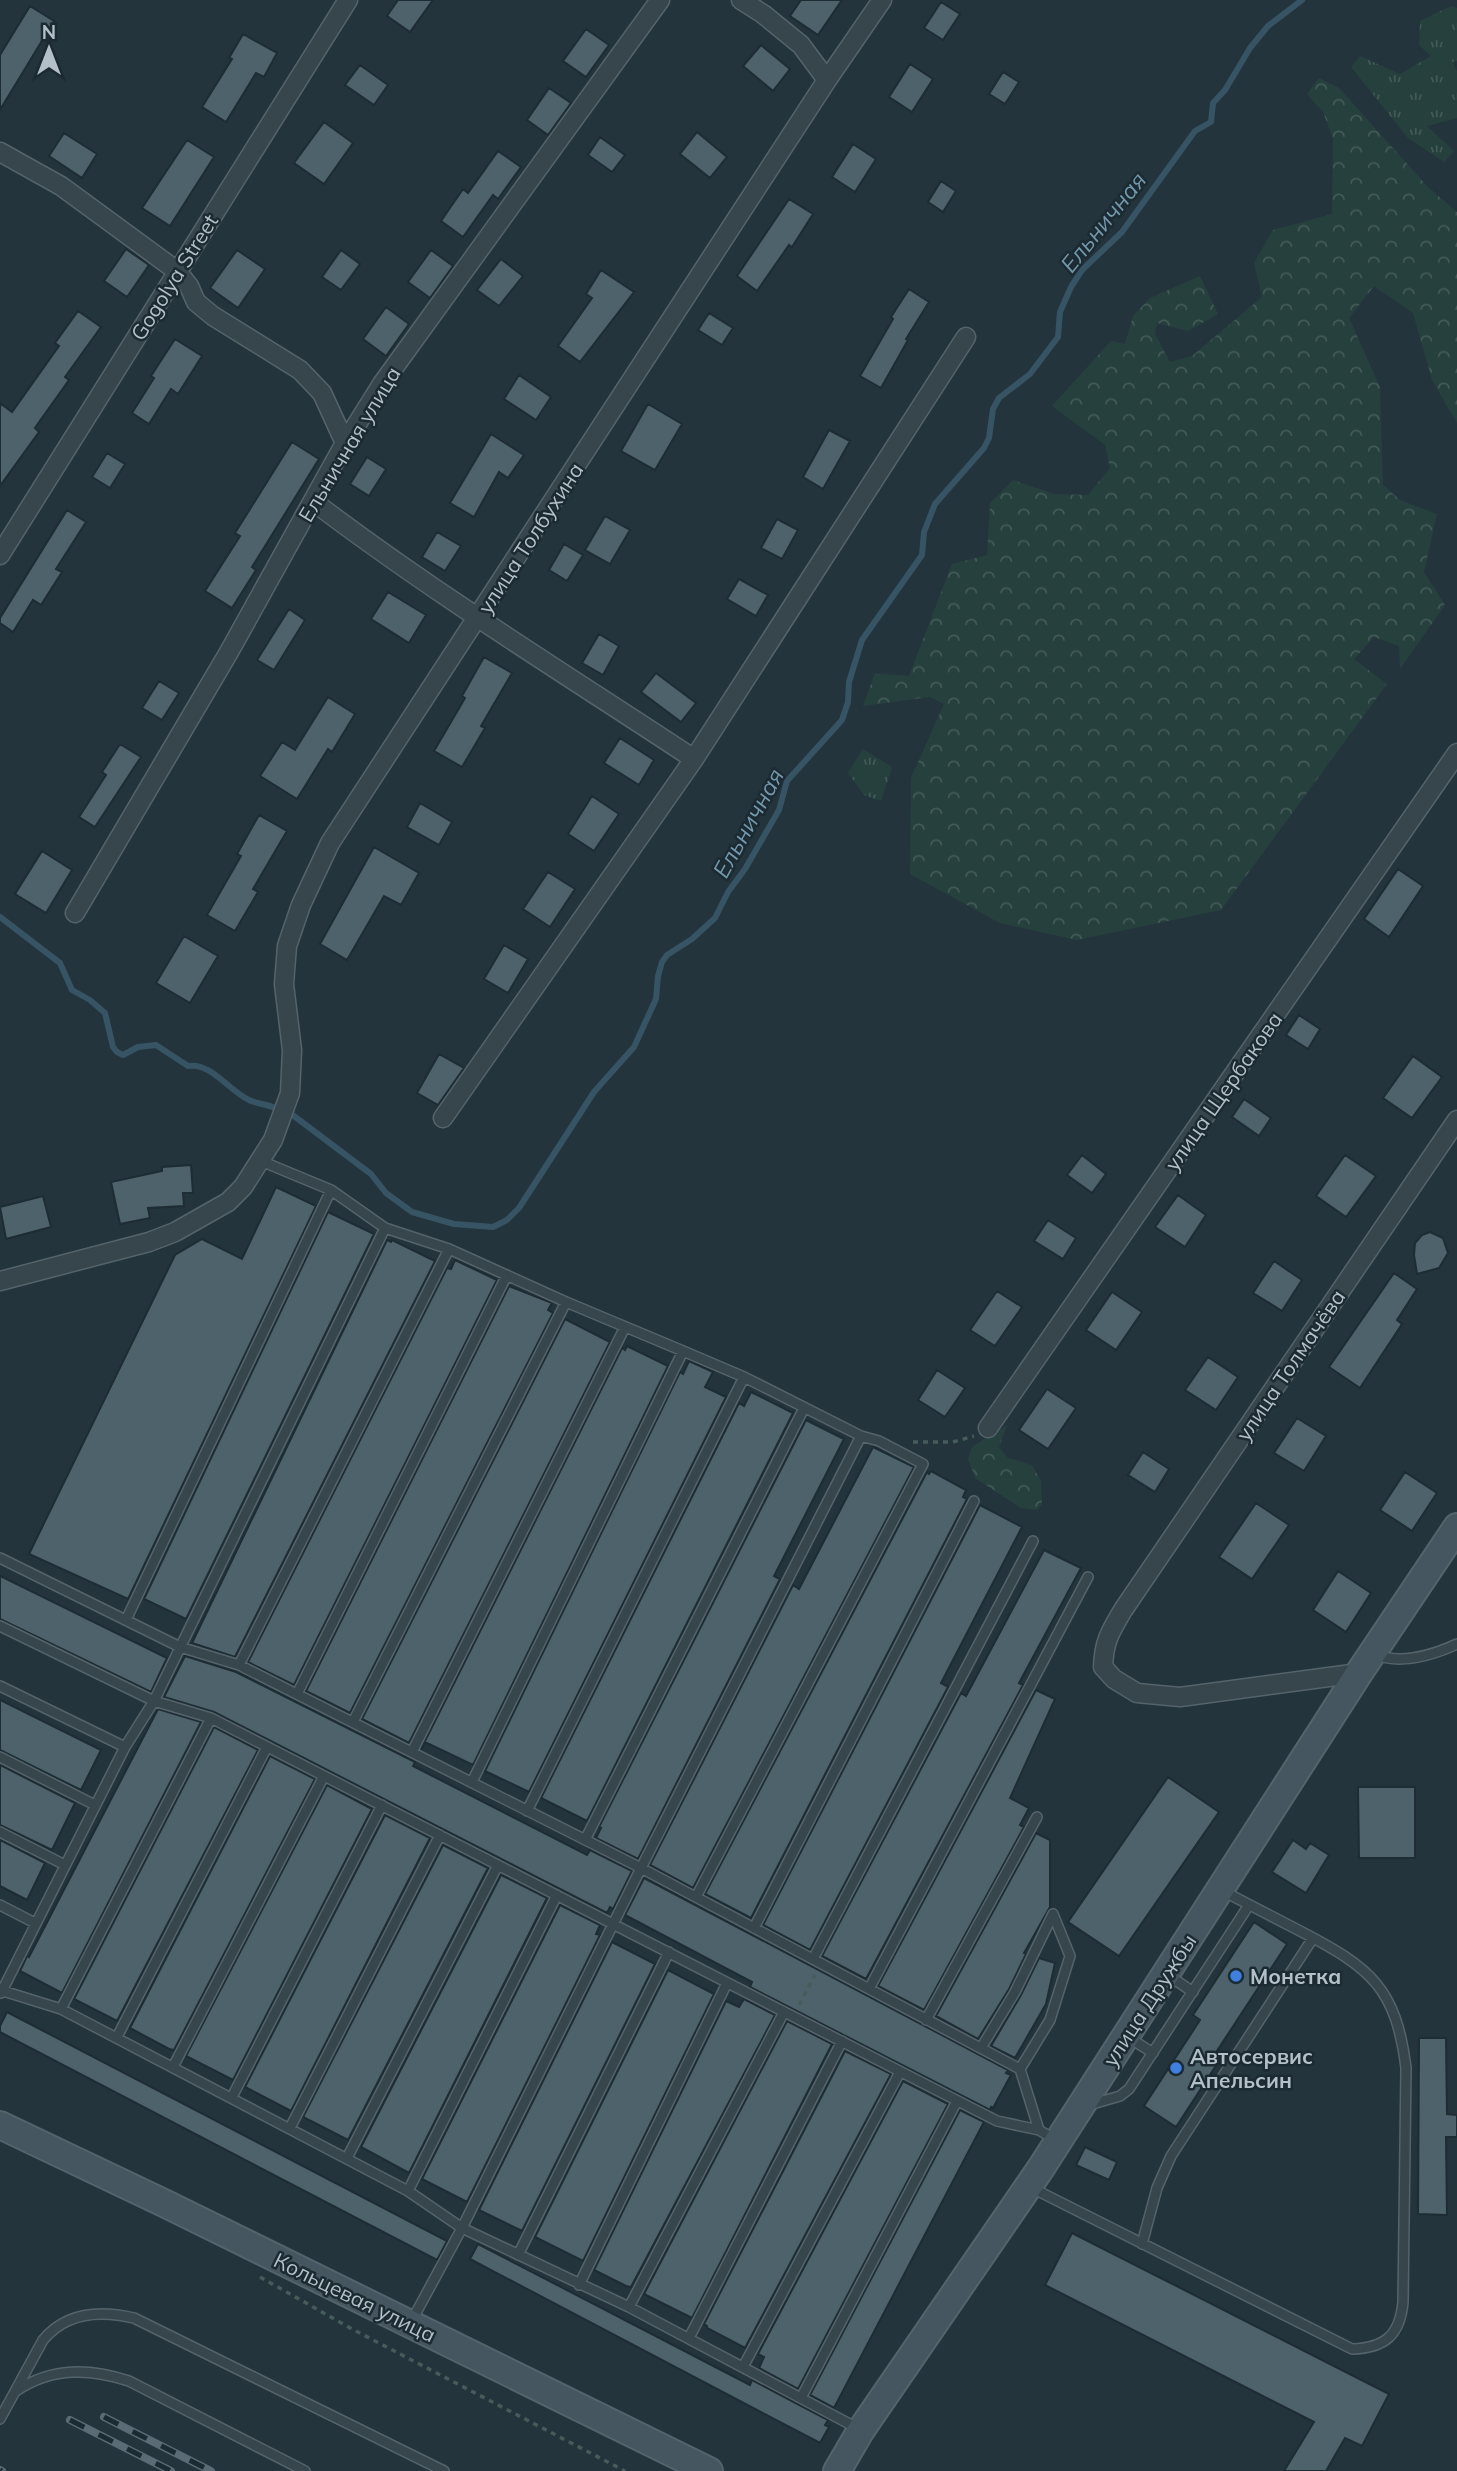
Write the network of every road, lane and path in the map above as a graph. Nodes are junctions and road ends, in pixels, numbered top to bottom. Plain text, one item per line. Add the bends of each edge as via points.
1 (348, 0) edge
2 (660, 0) edge
3 (741, 0) edge
4 (881, 0) edge
5 (827, 80) junction
6 (0, 152) edge
7 (177, 271) junction
8 (966, 337) dead end
9 (345, 443) junction
10 (314, 502) junction
11 (0, 555) edge
12 (479, 617) junction
13 (1457, 753) edge
14 (694, 759) junction
15 (75, 913) dead end
16 (443, 1118) dead end
17 (1457, 1120) edge
18 (261, 1161) junction
19 (331, 1190) junction
20 (385, 1228) junction
21 (449, 1249) junction
22 (507, 1275) junction
23 (0, 1281) edge
24 (566, 1302) junction
25 (625, 1327) junction
26 (683, 1351) junction
27 (744, 1377) junction
28 (803, 1408) junction
29 (988, 1428) joint
30 (861, 1436) junction
31 (879, 1441) junction
32 (974, 1501) dead end
33 (1457, 1527) edge
34 (1033, 1541) dead end
35 (0, 1558) edge
36 (1088, 1577) dead end
37 (127, 1620) junction
38 (0, 1626) edge
39 (1457, 1644) edge
40 (180, 1647) junction
41 (1366, 1663) junction
42 (239, 1665) junction
43 (0, 1686) edge
44 (297, 1694) junction
45 (154, 1701) junction
46 (211, 1718) junction
47 (353, 1722) junction
48 (125, 1747) junction
49 (267, 1747) junction
50 (412, 1752) junction
51 (0, 1758) edge
52 (324, 1776) junction
53 (471, 1782) junction
54 (96, 1805) junction
55 (382, 1805) junction
56 (527, 1811) junction
57 (1037, 1818) dead end
58 (0, 1832) edge
59 (440, 1835) junction
60 (585, 1840) junction
61 (65, 1865) junction
62 (498, 1865) junction
63 (641, 1868) junction
64 (1220, 1890) junction
65 (557, 1895) junction
66 (696, 1897) junction
67 (0, 1905) edge
68 (1249, 1905) junction
69 (35, 1923) junction
70 (614, 1924) junction
71 (754, 1928) junction
72 (1312, 1938) junction
73 (669, 1952) junction
74 (817, 1961) junction
75 (1166, 1974) junction
76 (727, 1983) junction
77 (869, 1989) junction
78 (1, 1992) edge
79 (1193, 1992) junction
80 (61, 2008) junction
81 (788, 2014) junction
82 (926, 2020) junction
83 (1126, 2036) junction
84 (117, 2037) junction
85 (842, 2041) junction
86 (981, 2048) junction
87 (1153, 2053) junction
88 (173, 2067) junction
89 (1020, 2069) junction
90 (900, 2072) junction
91 (232, 2098) junction
92 (957, 2101) junction
93 (1080, 2107) junction
94 (0, 2125) edge
95 (290, 2128) junction
96 (1048, 2136) junction
97 (347, 2158) junction
98 (1028, 2186) junction
99 (408, 2191) junction
100 (462, 2228) junction
101 (1142, 2244) junction
102 (518, 2255) junction
103 (251, 2272) dead end
104 (579, 2285) junction
105 (629, 2307) junction
106 (411, 2324) junction
107 (689, 2338) junction
108 (743, 2367) junction
109 (15, 2392) junction
110 (801, 2398) junction
111 (0, 2420) edge
112 (861, 2430) junction
113 (305, 2471) edge
114 (444, 2471) edge
115 (625, 2471) edge
116 (709, 2471) edge
117 (838, 2471) edge

1 - 7 street, Gogolya Street
2 - 9 street, Ельничная улица via 382,384
3 - 5 street via 801,45
4 - 5 street, улица Толбухина
5 - 12 street, улица Толбухина
6 - 7 street via 61,186
7 - 9 street via 196,302 300,370 323,393
7 - 11 street, Gogolya Street
8 - 14 street
9 - 10 street, Ельничная улица
10 - 12 street
10 - 15 street, Ельничная улица
12 - 14 street
12 - 18 street, улица Толбухина via 330,843 298,915 284,967 292,1050 290,1093
13 - 29 street, улица Щербакова
14 - 16 street
17 - 41 street, улица Толмачёва via 1123,1610 1107,1638 1103,1667 1137,1693 1180,1697
18 - 19 lane
18 - 23 street, улица Толбухина via 229,1202 175,1232
19 - 20 lane
19 - 37 lane
20 - 21 lane
20 - 40 lane
21 - 22 lane
21 - 42 lane
22 - 24 lane
22 - 44 lane
24 - 25 lane
24 - 47 lane
25 - 26 lane
25 - 50 lane
26 - 27 lane
26 - 53 lane
27 - 28 lane
27 - 56 lane
28 - 30 lane
28 - 60 lane
29 - 31 path via 953,1442
30 - 31 lane
30 - 63 lane
31 - 66 lane via 923,1464
32 - 71 lane
33 - 41 street, улица Дружбы
34 - 74 lane
35 - 37 lane
36 - 77 lane
37 - 40 lane
38 - 45 lane
39 - 41 lane via 1439,1652 1401,1659 1382,1657
40 - 42 lane
40 - 45 lane
41 - 64 street, улица Дружбы
42 - 44 lane
43 - 48 lane
44 - 47 lane
45 - 46 lane
45 - 48 lane
46 - 49 lane
46 - 80 lane
47 - 50 lane
48 - 54 lane
49 - 52 lane
49 - 84 lane
50 - 53 lane
51 - 54 lane
52 - 55 lane
52 - 88 lane
53 - 56 lane
54 - 61 lane
55 - 59 lane
55 - 91 lane
56 - 60 lane
57 - 82 lane
58 - 61 lane
59 - 62 lane
59 - 95 lane
60 - 63 lane
61 - 69 lane
62 - 65 lane
62 - 97 lane
63 - 66 lane
63 - 70 lane
64 - 68 lane
64 - 75 street, улица Дружбы
65 - 70 lane
65 - 99 lane
66 - 71 lane
67 - 69 lane
68 - 72 lane
68 - 79 lane
69 - 78 lane
70 - 73 lane
70 - 100 lane
71 - 74 lane
72 - 101 lane via 1171,2156
72 - 101 lane via 1336,1949 1371,1977 1402,2036 1406,2068 1403,2302 1395,2332 1383,2343 1352,2349
73 - 76 lane
73 - 102 lane
74 - 77 lane
74 - 81 path
75 - 79 lane
75 - 83 street, улица Дружбы
76 - 81 lane
76 - 104 lane
77 - 82 lane
78 - 80 lane
79 - 87 lane
80 - 84 lane
81 - 85 lane
81 - 105 lane
82 - 86 lane
83 - 87 lane
83 - 93 street, улица Дружбы
84 - 88 lane
85 - 90 lane
85 - 107 lane
86 - 89 lane
86 - 89 lane via 1054,1914 1070,1956 1050,2020
87 - 93 lane via 1120,2096
88 - 91 lane
89 - 96 lane
90 - 92 lane
90 - 108 lane
91 - 95 lane
92 - 96 lane via 997,2121
92 - 110 lane
93 - 96 street, улица Дружбы
94 - 106 street, Кольцевая улица
95 - 97 lane
96 - 98 street, улица Дружбы
97 - 99 lane
98 - 101 lane
98 - 112 street, улица Дружбы
99 - 100 lane
100 - 102 lane
100 - 106 lane
102 - 104 lane
103 - 115 path
104 - 105 lane
105 - 107 lane
106 - 116 street, Кольцевая улица
107 - 108 lane
108 - 110 lane
109 - 111 lane
109 - 113 lane via 63,2372 105,2373
109 - 114 lane via 43,2340 62,2322 88,2314 117,2314 134,2318
110 - 112 lane
112 - 117 street, улица Дружбы

